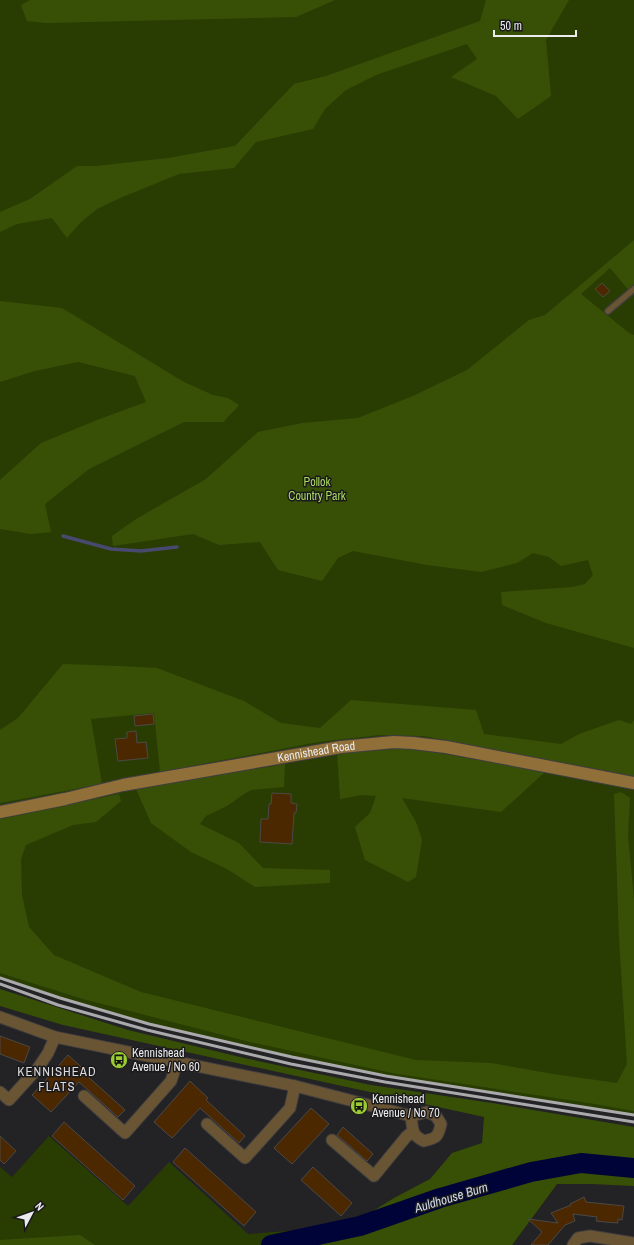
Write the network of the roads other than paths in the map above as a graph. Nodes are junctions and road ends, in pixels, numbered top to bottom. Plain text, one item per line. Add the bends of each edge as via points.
1 (634, 289) edge
2 (608, 311) dead end
3 (634, 783) edge
4 (0, 812) edge
5 (0, 1017) edge
6 (55, 1037) junction
7 (177, 1063) junction
8 (295, 1086) junction
9 (0, 1092) edge
10 (84, 1096) dead end
11 (411, 1116) junction
12 (207, 1124) dead end
13 (413, 1132) junction
14 (332, 1140) dead end
15 (634, 1243) edge
16 (573, 1245) edge

1 - 2 lane
3 - 4 street, Kennishead Road via 446,747 394,742 341,747 123,784
5 - 6 street
6 - 7 street
6 - 9 street via 38,1068 9,1100
7 - 8 street
7 - 10 street via 170,1081 125,1133
8 - 11 street
8 - 12 street via 290,1108 245,1158
11 - 13 street
11 - 13 street via 427,1112 436,1116 441,1124 435,1139 424,1142
13 - 14 street via 374,1176
15 - 16 street via 590,1236 578,1238

